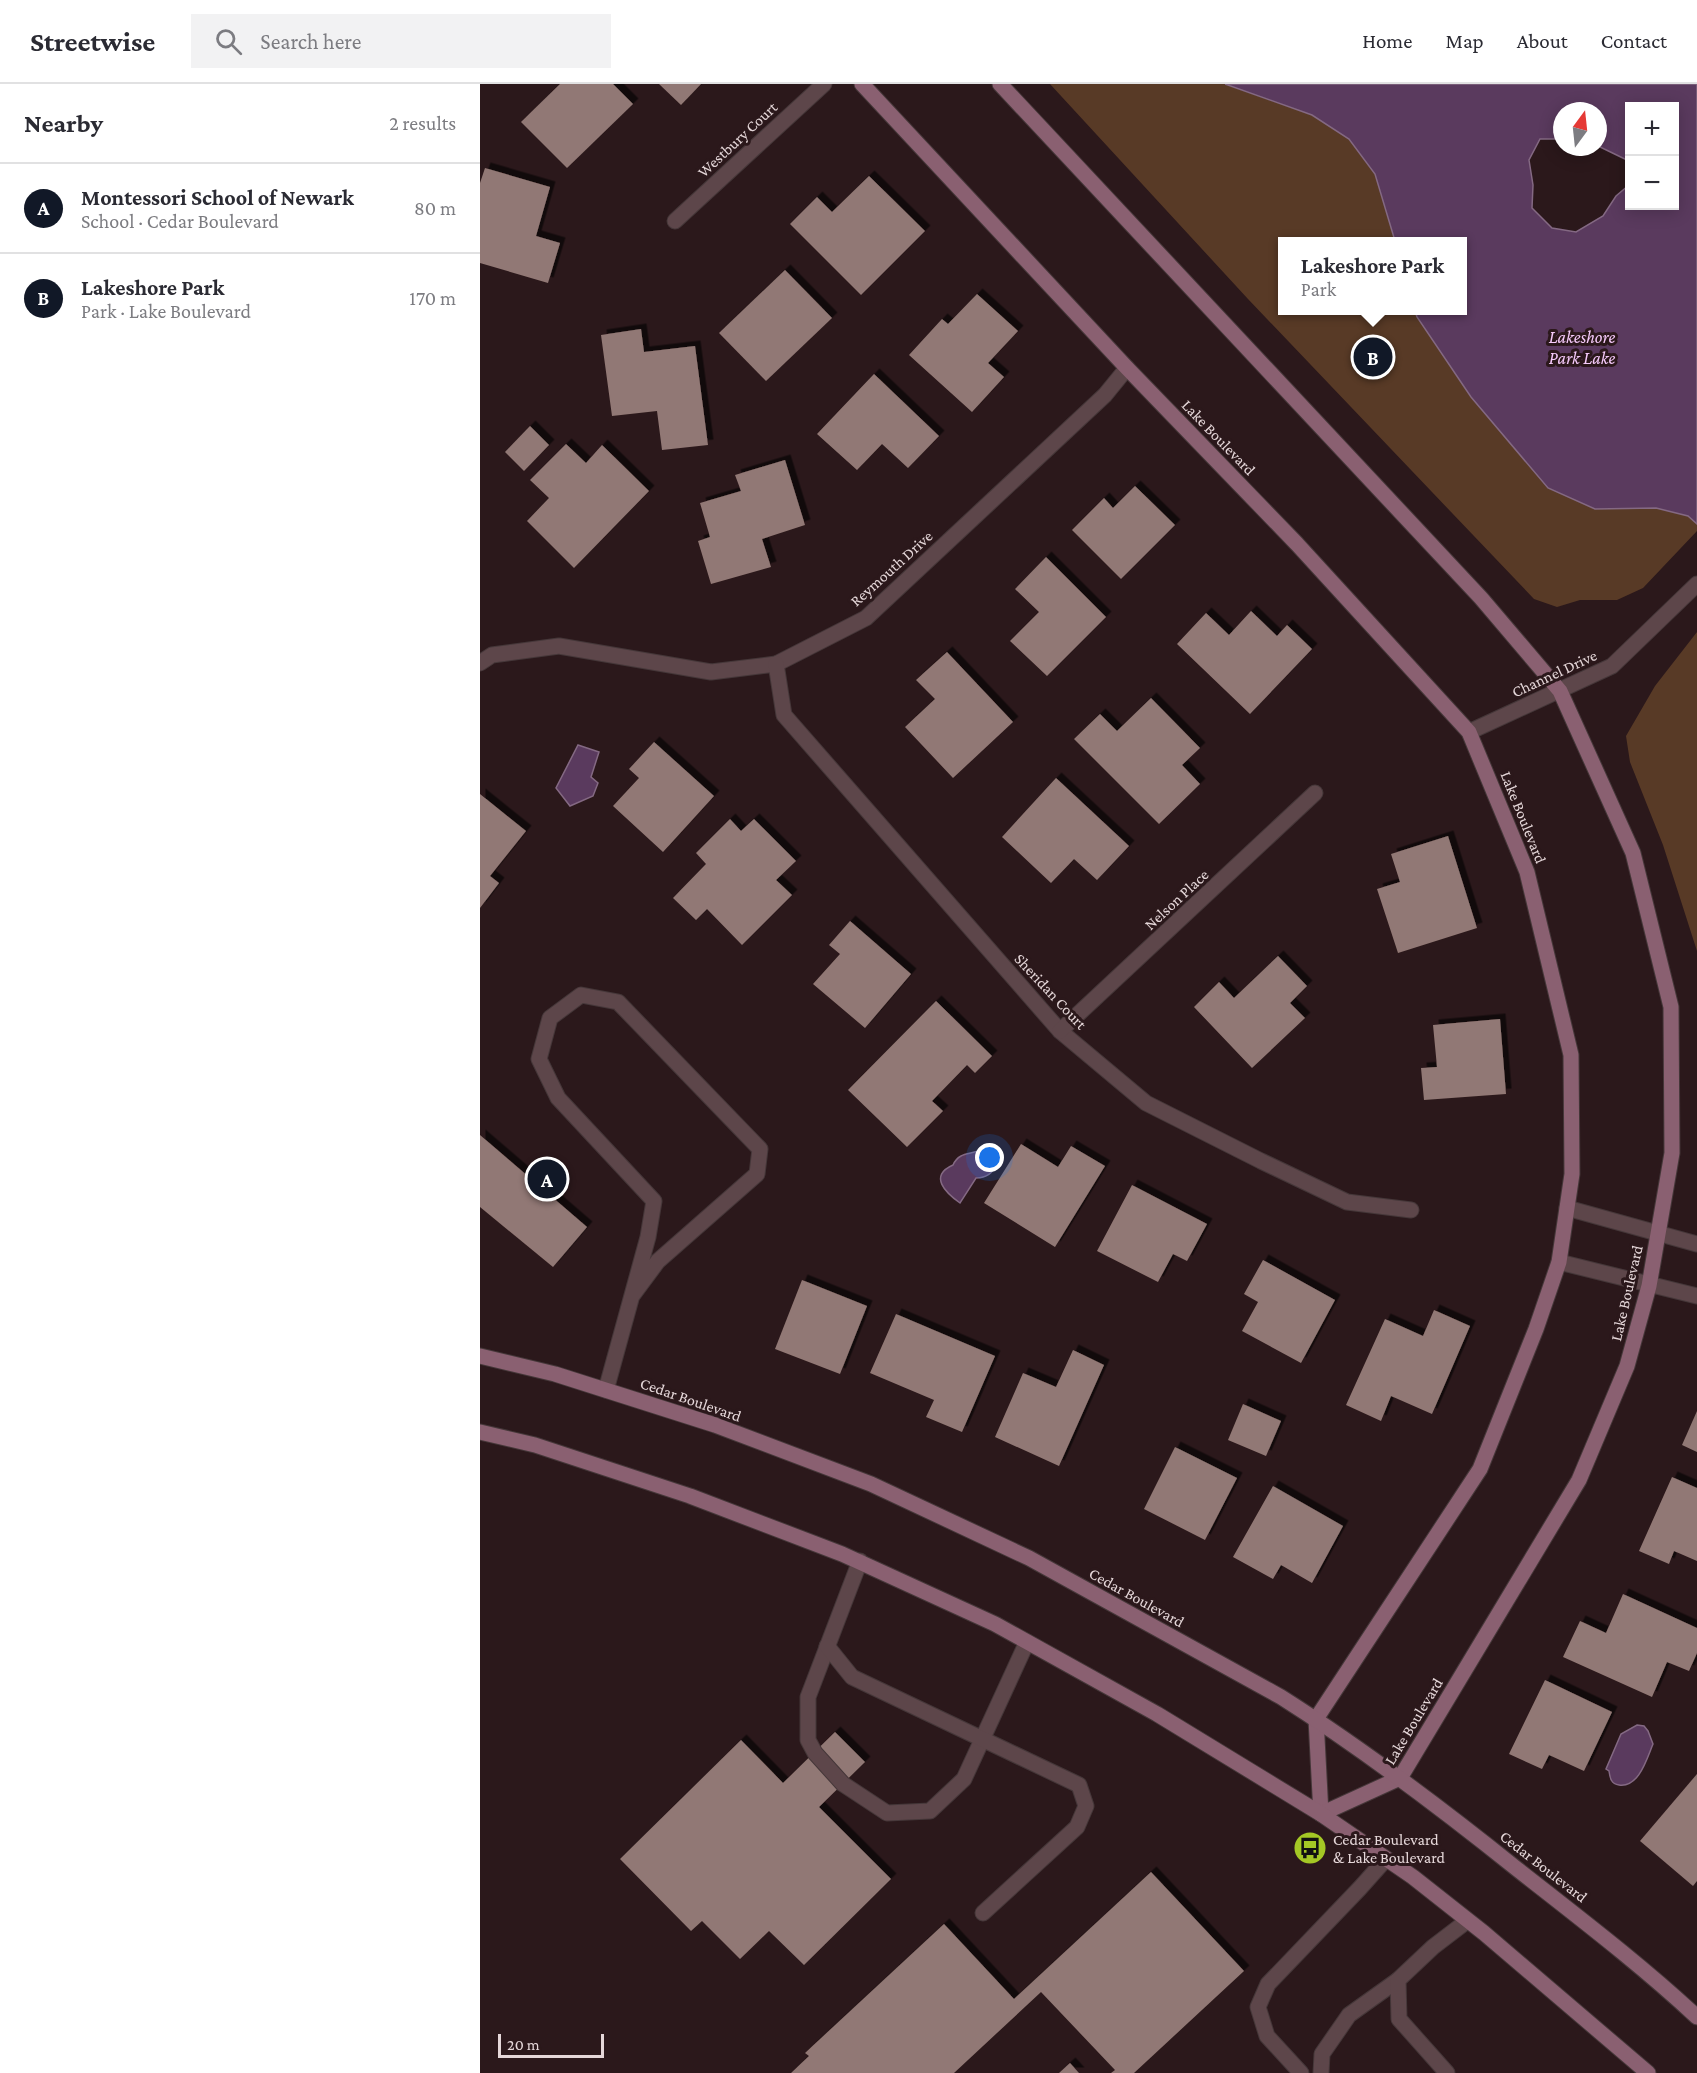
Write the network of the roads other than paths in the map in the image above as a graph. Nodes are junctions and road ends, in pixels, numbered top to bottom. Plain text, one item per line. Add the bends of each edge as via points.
1 (824, 84) edge
2 (862, 84) edge
3 (1000, 84) edge
4 (675, 221) dead end
5 (1127, 368) junction
6 (1697, 584) edge
7 (480, 663) edge
8 (776, 664) junction
9 (1560, 691) junction
10 (1469, 732) junction
11 (1316, 794) dead end
12 (1060, 1031) junction
13 (1567, 1208) junction
14 (1411, 1210) dead end
15 (1658, 1233) junction
16 (1697, 1244) edge
17 (1559, 1262) junction
18 (1649, 1286) junction
19 (632, 1296) junction
20 (1697, 1296) edge
21 (480, 1356) edge
22 (606, 1390) junction
23 (480, 1432) edge
24 (860, 1562) junction
25 (1027, 1642) junction
26 (827, 1646) junction
27 (1316, 1719) junction
28 (981, 1739) junction
29 (1400, 1778) junction
30 (1321, 1814) junction
31 (1385, 1860) junction
32 (983, 1913) dead end
33 (1467, 1921) junction
34 (1398, 1980) junction
35 (1697, 2017) edge
36 (1301, 2073) edge
37 (1321, 2073) edge
38 (1447, 2073) edge
39 (1648, 2073) edge

1 - 4 street, Westbury Court
2 - 5 street, Lake Boulevard
3 - 9 street, Lake Boulevard via 1480,598
5 - 8 street, Reymouth Drive via 1105,395 866,618
5 - 10 street, Lake Boulevard via 1297,544
6 - 9 street, Channel Drive via 1611,666
7 - 8 street, Reymouth Drive via 492,655 559,646 711,672
8 - 12 street, Sheridan Court via 784,715
9 - 10 street, Channel Drive
9 - 15 street, Lake Boulevard via 1634,853 1671,1007 1672,1153
10 - 13 street, Lake Boulevard via 1527,872 1571,1055 1572,1174
11 - 12 street, Nelson Place
12 - 14 street, Sheridan Court via 1146,1103 1347,1202
13 - 15 street
13 - 17 street, Lake Boulevard
15 - 16 street
15 - 18 street, Lake Boulevard
17 - 18 street
17 - 27 street, Lake Boulevard via 1480,1469
18 - 20 street
18 - 29 street, Lake Boulevard via 1627,1366 1579,1480
19 - 19 street via 658,1261 757,1174 760,1149 618,1002 581,995 550,1018 539,1059 558,1098 654,1202
19 - 22 street
21 - 22 street, Cedar Boulevard
22 - 27 street, Cedar Boulevard via 715,1425 871,1484 1019,1553
23 - 24 street via 535,1445 690,1496
24 - 25 street
24 - 26 street
25 - 28 street
25 - 30 street via 1157,1714
26 - 28 street via 852,1677
26 - 28 street via 808,1697 808,1740 843,1784 887,1813 930,1811 964,1779
27 - 29 street, Cedar Boulevard
27 - 30 street
28 - 32 street via 1079,1785 1086,1806 1077,1827
29 - 30 street, Lake Boulevard
29 - 35 street, Cedar Boulevard via 1582,1919
30 - 31 street
31 - 33 street via 1413,1877
31 - 36 street via 1268,1984 1258,2007 1267,2037
33 - 34 street
33 - 39 street
34 - 37 street via 1349,2015 1323,2054
34 - 38 street via 1399,2019

